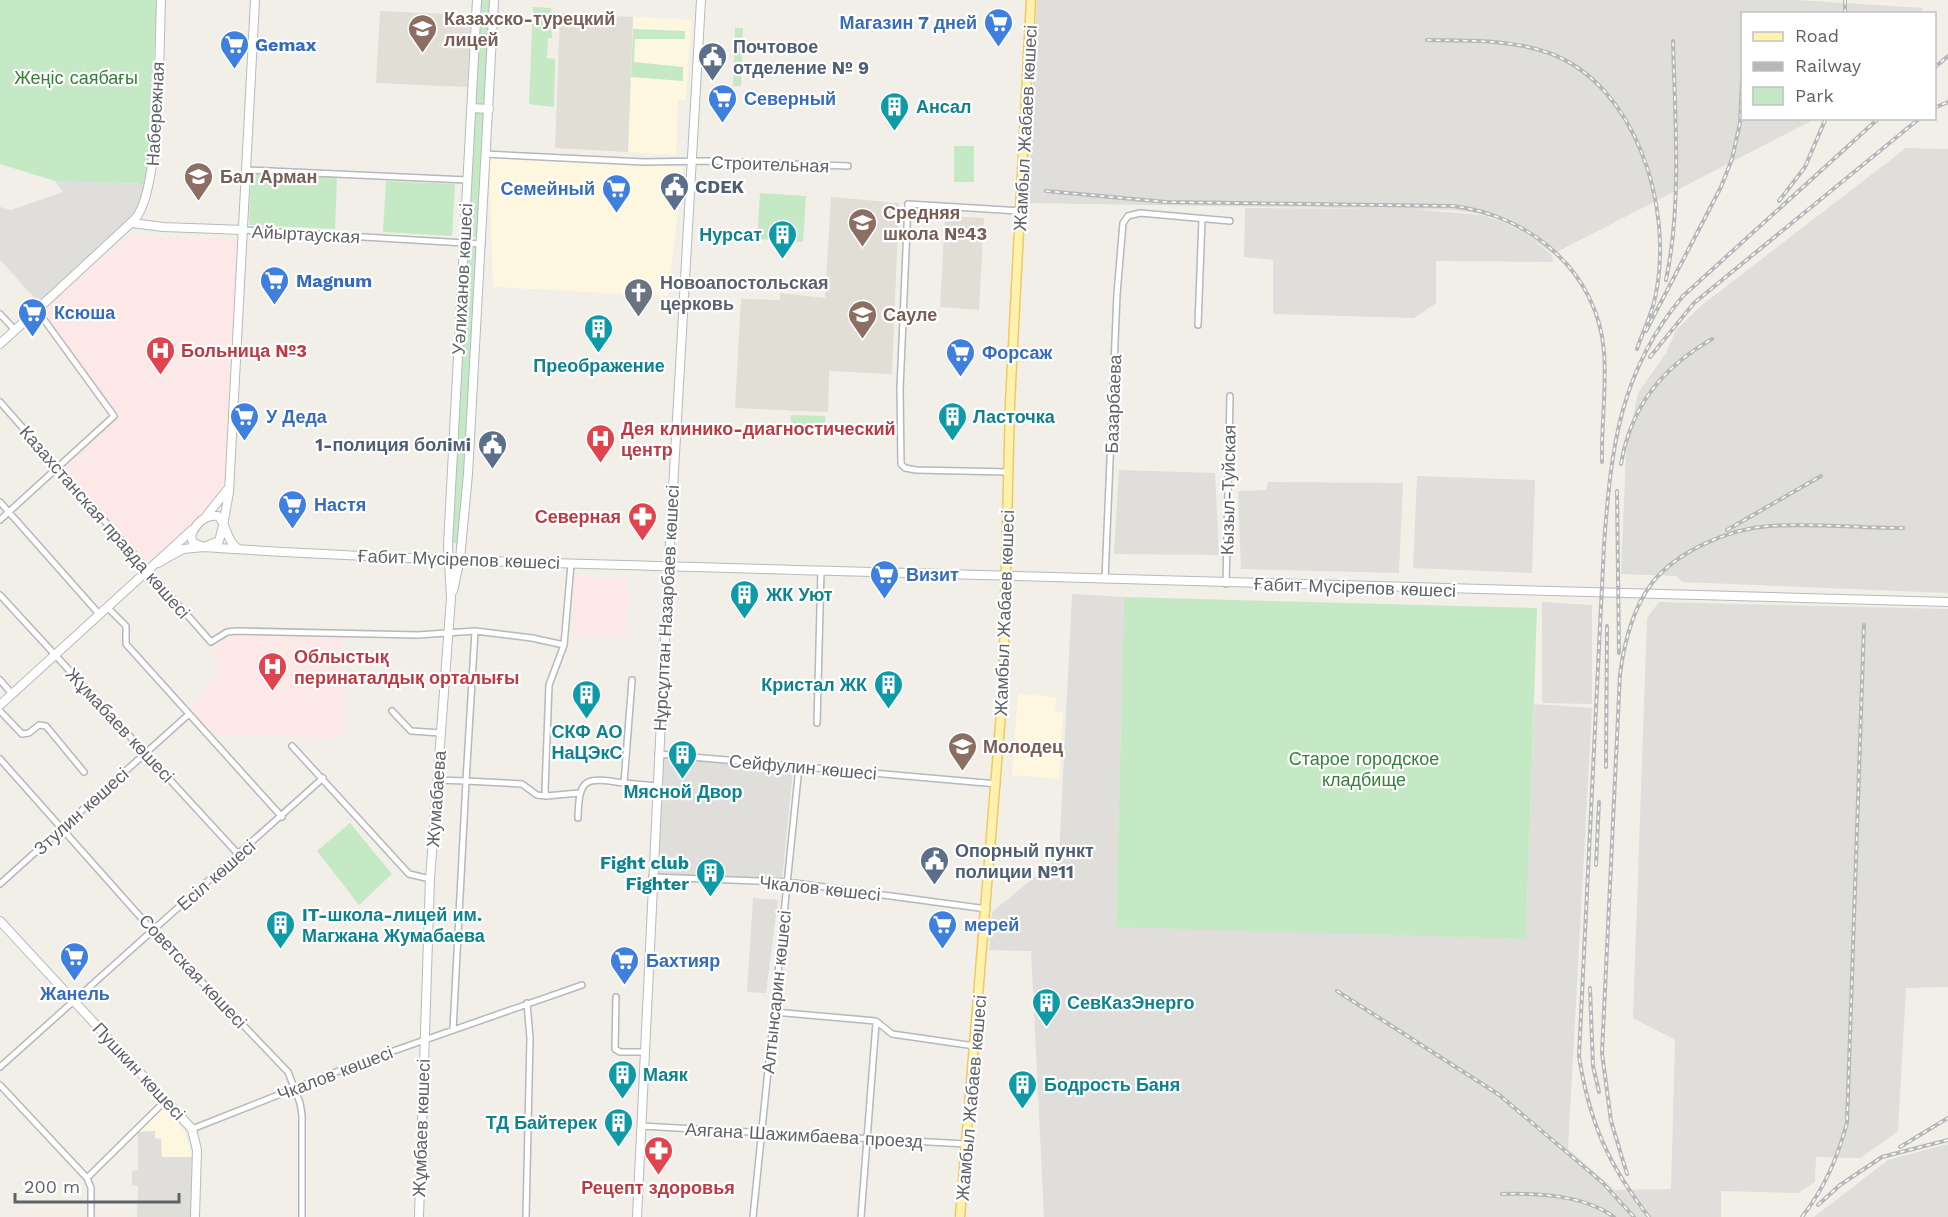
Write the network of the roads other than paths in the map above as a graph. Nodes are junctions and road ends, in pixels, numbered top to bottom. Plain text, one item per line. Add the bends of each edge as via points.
1 (161, 0) edge
2 (255, 0) edge
3 (477, 0) edge
4 (494, 0) edge
5 (701, 0) edge
6 (1031, 3) edge
7 (471, 108) junction
8 (489, 109) junction
9 (486, 154) junction
10 (692, 162) junction
11 (848, 166) dead end
12 (246, 170) junction
13 (467, 180) junction
14 (145, 206) junction
15 (1020, 211) junction
16 (1202, 219) junction
17 (1230, 221) dead end
18 (132, 223) junction
19 (154, 227) junction
20 (244, 230) junction
21 (464, 243) junction
22 (482, 244) junction
23 (37, 310) junction
24 (0, 314) edge
25 (1198, 326) dead end
26 (15, 330) junction
27 (0, 344) edge
28 (1230, 396) dead end
29 (0, 402) edge
30 (57, 468) junction
31 (1008, 472) junction
32 (231, 474) junction
33 (0, 502) edge
34 (9, 512) junction
35 (0, 520) edge
36 (199, 523) junction
37 (223, 526) junction
38 (204, 547) junction
39 (239, 550) junction
40 (448, 558) junction
41 (460, 559) junction
42 (158, 562) junction
43 (571, 564) junction
44 (668, 566) junction
45 (821, 571) junction
46 (148, 572) junction
47 (1006, 577) junction
48 (1105, 579) junction
49 (1226, 584) junction
50 (0, 595) edge
51 (451, 598) junction
52 (1948, 602) edge
53 (108, 608) junction
54 (100, 615) junction
55 (476, 631) junction
56 (449, 632) junction
57 (564, 645) junction
58 (55, 655) junction
59 (0, 680) edge
60 (632, 680) dead end
61 (12, 694) junction
62 (0, 705) edge
63 (0, 711) edge
64 (392, 711) dead end
65 (189, 714) junction
66 (817, 723) dead end
67 (441, 733) junction
68 (292, 746) dead end
69 (145, 753) junction
70 (658, 754) junction
71 (0, 759) edge
72 (798, 766) junction
73 (84, 772) dead end
74 (323, 778) junction
75 (437, 780) junction
76 (466, 781) junction
77 (624, 783) junction
78 (997, 784) junction
79 (657, 786) junction
80 (579, 794) junction
81 (546, 796) junction
82 (282, 817) junction
83 (578, 819) dead end
84 (63, 827) junction
85 (239, 855) junction
86 (652, 877) junction
87 (430, 879) junction
88 (787, 882) junction
89 (0, 884) edge
90 (987, 909) junction
91 (0, 921) edge
92 (153, 930) junction
93 (582, 985) dead end
94 (616, 997) dead end
95 (74, 1002) junction
96 (527, 1003) junction
97 (774, 1012) junction
98 (876, 1022) junction
99 (453, 1030) junction
100 (425, 1040) junction
101 (975, 1046) junction
102 (644, 1052) junction
103 (0, 1068) edge
104 (0, 1085) edge
105 (295, 1087) junction
106 (166, 1100) junction
107 (641, 1126) junction
108 (192, 1130) junction
109 (762, 1133) junction
110 (868, 1138) junction
111 (966, 1144) junction
112 (87, 1178) junction
113 (91, 1217) edge
114 (195, 1217) edge
115 (303, 1217) edge
116 (419, 1217) edge
117 (526, 1217) edge
118 (637, 1217) edge
119 (753, 1217) edge
120 (861, 1217) edge
121 (960, 1217) edge

1 - 14 main road, Набережная via 155,131
2 - 12 main road
3 - 7 main road, Уәлиханов көшесі
4 - 8 main road, Уәлиханов көшесі
5 - 10 main road, Нұрсұлтан Назарбаев көшесі
6 - 15 main road, Жамбыл Жабаев көшесі
7 - 8 main road
7 - 13 main road, Уәлиханов көшесі
8 - 9 main road, Уәлиханов көшесі
9 - 10 street
9 - 22 main road, Уәлиханов көшесі
10 - 11 street, Строительная
10 - 44 main road, Нұрсұлтан Назарбаев көшесі
12 - 13 street
12 - 20 main road
13 - 21 main road, Уәлиханов көшесі
14 - 18 main road, Набережная
14 - 19 main road via 145,217
15 - 31 main road, Жамбыл Жабаев көшесі
15 - 31 street via 908,204 899,460 905,468 916,470
16 - 17 street
16 - 25 street
16 - 48 street, Базарбаева via 1140,213 1128,216 1122,228
18 - 19 main road, Айыртауская
18 - 23 main road, Набережная
19 - 20 main road, Айыртауская
20 - 21 street, Айыртауская
20 - 32 main road
21 - 22 street, Айыртауская
21 - 40 main road, Уәлиханов көшесі
22 - 41 main road, Уәлиханов көшесі
23 - 26 main road, Набережная
23 - 30 street via 114,416
24 - 26 street
26 - 27 main road, Набережная
28 - 49 street, Кызыл-Туйская
29 - 30 street, Казахстанская правда көшесі
30 - 34 street
30 - 46 street, Казахстанская правда көшесі
31 - 47 main road, Жамбыл Жабаев көшесі
32 - 36 main road via 224,496
32 - 37 main road
33 - 34 street
34 - 35 street
34 - 54 street
36 - 37 main road via 214,515
36 - 38 main road via 191,538
36 - 42 main road
37 - 38 main road via 219,541
37 - 39 main road via 228,540
38 - 39 main road, Ғабит Мүсірепов көшесі
38 - 42 main road, Ғабит Мүсірепов көшесі via 183,549
39 - 40 main road, Ғабит Мүсірепов көшесі
40 - 41 main road, Ғабит Мүсірепов көшесі
40 - 51 main road, Жумабаева
41 - 43 main road, Ғабит Мүсірепов көшесі
41 - 51 main road
42 - 46 main road
43 - 44 main road, Ғабит Мүсірепов көшесі
43 - 57 street
44 - 45 main road, Ғабит Мүсірепов көшесі
44 - 70 main road, Нұрсұлтан Назарбаев көшесі
45 - 47 main road, Ғабит Мүсірепов көшесі
45 - 66 street
46 - 53 main road
46 - 56 street, Казахстанская правда көшесі via 211,642 237,631 415,635
47 - 48 main road, Ғабит Мүсірепов көшесі
47 - 78 main road, Жамбыл Жабаев көшесі
48 - 49 main road, Ғабит Мүсірепов көшесі
49 - 52 main road, Ғабит Мүсірепов көшесі
50 - 58 street, Жұмабаев көшесі
51 - 56 main road, Жумабаева
53 - 54 main road
53 - 65 street via 126,626 126,644
54 - 58 main road
55 - 56 street
55 - 57 street
55 - 76 street
56 - 67 main road, Жумабаева
57 - 81 street via 549,685
58 - 61 main road
58 - 69 street, Жұмабаев көшесі
59 - 61 street
60 - 77 street
61 - 62 main road
63 - 73 street via 22,734 39,725 46,726
64 - 67 street via 411,730
65 - 69 street, Зтулин көшесі
65 - 82 street
67 - 75 main road, Жумабаева
68 - 74 street
69 - 84 street, Зтулин көшесі
69 - 85 street, Жұмабаев көшесі
70 - 72 street, Сейфулин көшесі
70 - 79 main road, Нұрсұлтан Назарбаев көшесі
71 - 84 street, Советская көшесі
72 - 78 street, Сейфулин көшесі
72 - 88 street, Алтынсарин көшесі
74 - 82 street, Есіл көшесі
74 - 87 street via 409,874
75 - 76 street
75 - 87 main road, Жумабаева
76 - 81 street via 522,784 537,795
76 - 99 street
77 - 79 street
77 - 80 street via 596,780 586,783
78 - 90 main road, Жамбыл Жабаев көшесі
79 - 86 main road, Нұрсұлтан Назарбаев көшесі
80 - 81 street
80 - 83 street
82 - 85 street, Есіл көшесі
84 - 89 street, Зтулин көшесі
84 - 92 street, Советская көшесі
85 - 92 street, Есіл көшесі
86 - 88 street, Чкалов көшесі
86 - 102 main road, Нұрсұлтан Назарбаев көшесі
87 - 100 main road, Жумабаева
88 - 90 street, Чкалов көшесі
88 - 97 street, Алтынсарин көшесі
90 - 101 main road, Жамбыл Жабаев көшесі
91 - 95 main road, Пушкин көшесі
92 - 95 street, Есіл көшесі
92 - 105 street, Советская көшесі via 288,1072
93 - 96 street, Чкалов көшесі
94 - 102 street via 615,1049
95 - 103 street, Есіл көшесі
95 - 106 main road, Пушкин көшесі
96 - 99 street, Чкалов көшесі
96 - 117 street via 530,1038
97 - 98 street
97 - 109 street, Алтынсарин көшесі
98 - 101 street via 892,1034
98 - 110 street
99 - 100 street, Чкалов көшесі
100 - 105 street, Чкалов көшесі
100 - 116 main road, Жұмбаев көшесі
101 - 111 main road, Жамбыл Жабаев көшесі
102 - 107 main road, Нұрсұлтан Назарбаев көшесі
104 - 112 street
105 - 108 street, Чкалов көшесі
105 - 115 street, Советская көшесі via 302,1115
106 - 108 main road, Пушкин көшесі
106 - 112 street
107 - 109 street, Аягана Шажимбаева проезд
107 - 118 main road, Нұрсұлтан Назарбаев көшесі
108 - 114 main road, Пушкин көшесі via 197,1153
109 - 110 street, Аягана Шажимбаева проезд
109 - 119 street, Алтынсарин көшесі
110 - 111 street, Аягана Шажимбаева проезд
110 - 120 street
111 - 121 main road, Жамбыл Жабаев көшесі
112 - 113 street

